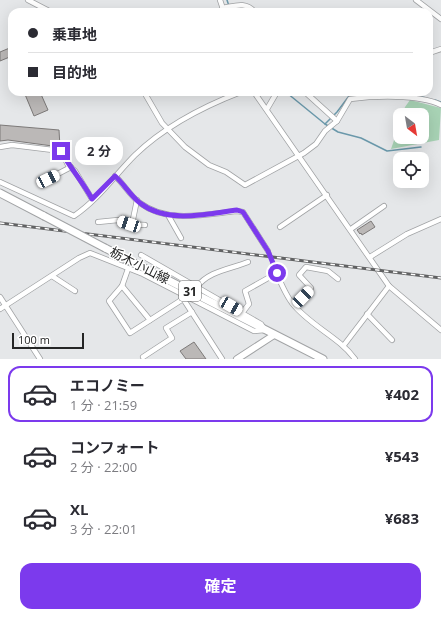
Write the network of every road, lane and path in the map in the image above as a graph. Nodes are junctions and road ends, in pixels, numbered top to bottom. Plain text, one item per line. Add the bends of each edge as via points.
1 (28, 0) edge
2 (416, 0) edge
3 (43, 8) edge
4 (230, 8) edge
5 (251, 8) edge
6 (427, 8) edge
7 (433, 13) edge
8 (441, 19) edge
9 (146, 96) edge
10 (230, 96) edge
11 (257, 96) edge
12 (274, 96) edge
13 (309, 96) edge
14 (391, 96) edge
15 (400, 96) edge
16 (361, 98) joint
17 (441, 105) edge
18 (267, 108) junction
19 (337, 121) junction
20 (167, 129) junction
21 (0, 147) edge
22 (299, 155) junction
23 (71, 168) junction
24 (115, 176) junction
25 (48, 179) dead end
26 (0, 182) edge
27 (0, 193) edge
28 (327, 195) junction
29 (92, 199) junction
30 (137, 200) junction
31 (384, 206) dead end
32 (168, 215) junction
33 (441, 220) edge
34 (98, 222) dead end
35 (132, 224) junction
36 (145, 225) dead end
37 (280, 227) dead end
38 (351, 229) junction
39 (181, 238) dead end
40 (268, 251) joint
41 (141, 256) dead end
42 (370, 257) junction
43 (248, 262) dead end
44 (273, 264) joint
45 (128, 268) junction
46 (277, 273) junction
47 (52, 276) junction
48 (338, 279) dead end
49 (122, 286) junction
50 (389, 286) junction
51 (197, 287) junction
52 (75, 290) dead end
53 (181, 294) junction
54 (0, 297) edge
55 (183, 299) junction
56 (294, 305) junction
57 (5, 306) junction
58 (0, 309) edge
59 (192, 312) junction
60 (242, 313) junction
61 (367, 314) junction
62 (150, 320) junction
63 (265, 330) junction
64 (441, 330) edge
65 (274, 335) junction
66 (392, 340) dead end
67 (344, 345) junction
68 (143, 357) dead end
69 (40, 359) edge
70 (222, 359) edge
71 (237, 359) edge
72 (323, 359) edge
73 (355, 359) edge

1 - 3 street
2 - 6 street
4 - 5 street via 244,4
7 - 8 street
9 - 20 street
10 - 20 street via 209,104
11 - 18 street
12 - 18 street
13 - 19 street
14 - 16 street
15 - 17 street
16 - 19 street via 350,99
18 - 22 street
19 - 22 street via 325,131 316,144
20 - 22 street via 197,156 246,185
20 - 24 street via 150,140
21 - 23 street via 12,145 61,151
22 - 28 street
23 - 25 street
23 - 29 street via 81,179
24 - 29 street
24 - 30 street
26 - 29 street via 74,216
27 - 63 main road, 栃木小山線 / 31, bridge
28 - 37 street
28 - 38 street
30 - 32 street via 150,209
30 - 35 street
31 - 38 street
32 - 39 street
32 - 40 street via 200,215 237,210 243,212
33 - 42 street via 407,234
34 - 35 street via 118,220
35 - 36 street
38 - 42 street
40 - 44 lane
41 - 51 street
42 - 50 street
43 - 51 street via 229,267 200,282
44 - 46 street
45 - 47 street via 87,253
45 - 49 street
45 - 53 street
46 - 56 street
46 - 60 street via 245,290 249,304
47 - 52 street
47 - 57 street
48 - 56 street via 328,271 306,267 299,274 311,288
49 - 62 street
49 - 62 street via 109,300 130,333
50 - 61 street
50 - 64 street
51 - 60 street
53 - 55 street
53 - 63 street via 254,331
54 - 57 street
55 - 59 street
55 - 62 street
56 - 67 street
57 - 58 street
57 - 69 street
59 - 68 street via 166,328 172,338
59 - 70 street
60 - 63 street via 261,324
61 - 66 street
61 - 67 street
63 - 65 main road, 栃木小山線 / 31
65 - 71 main road
65 - 72 main road, 栃木小山線 / 31
67 - 73 street

